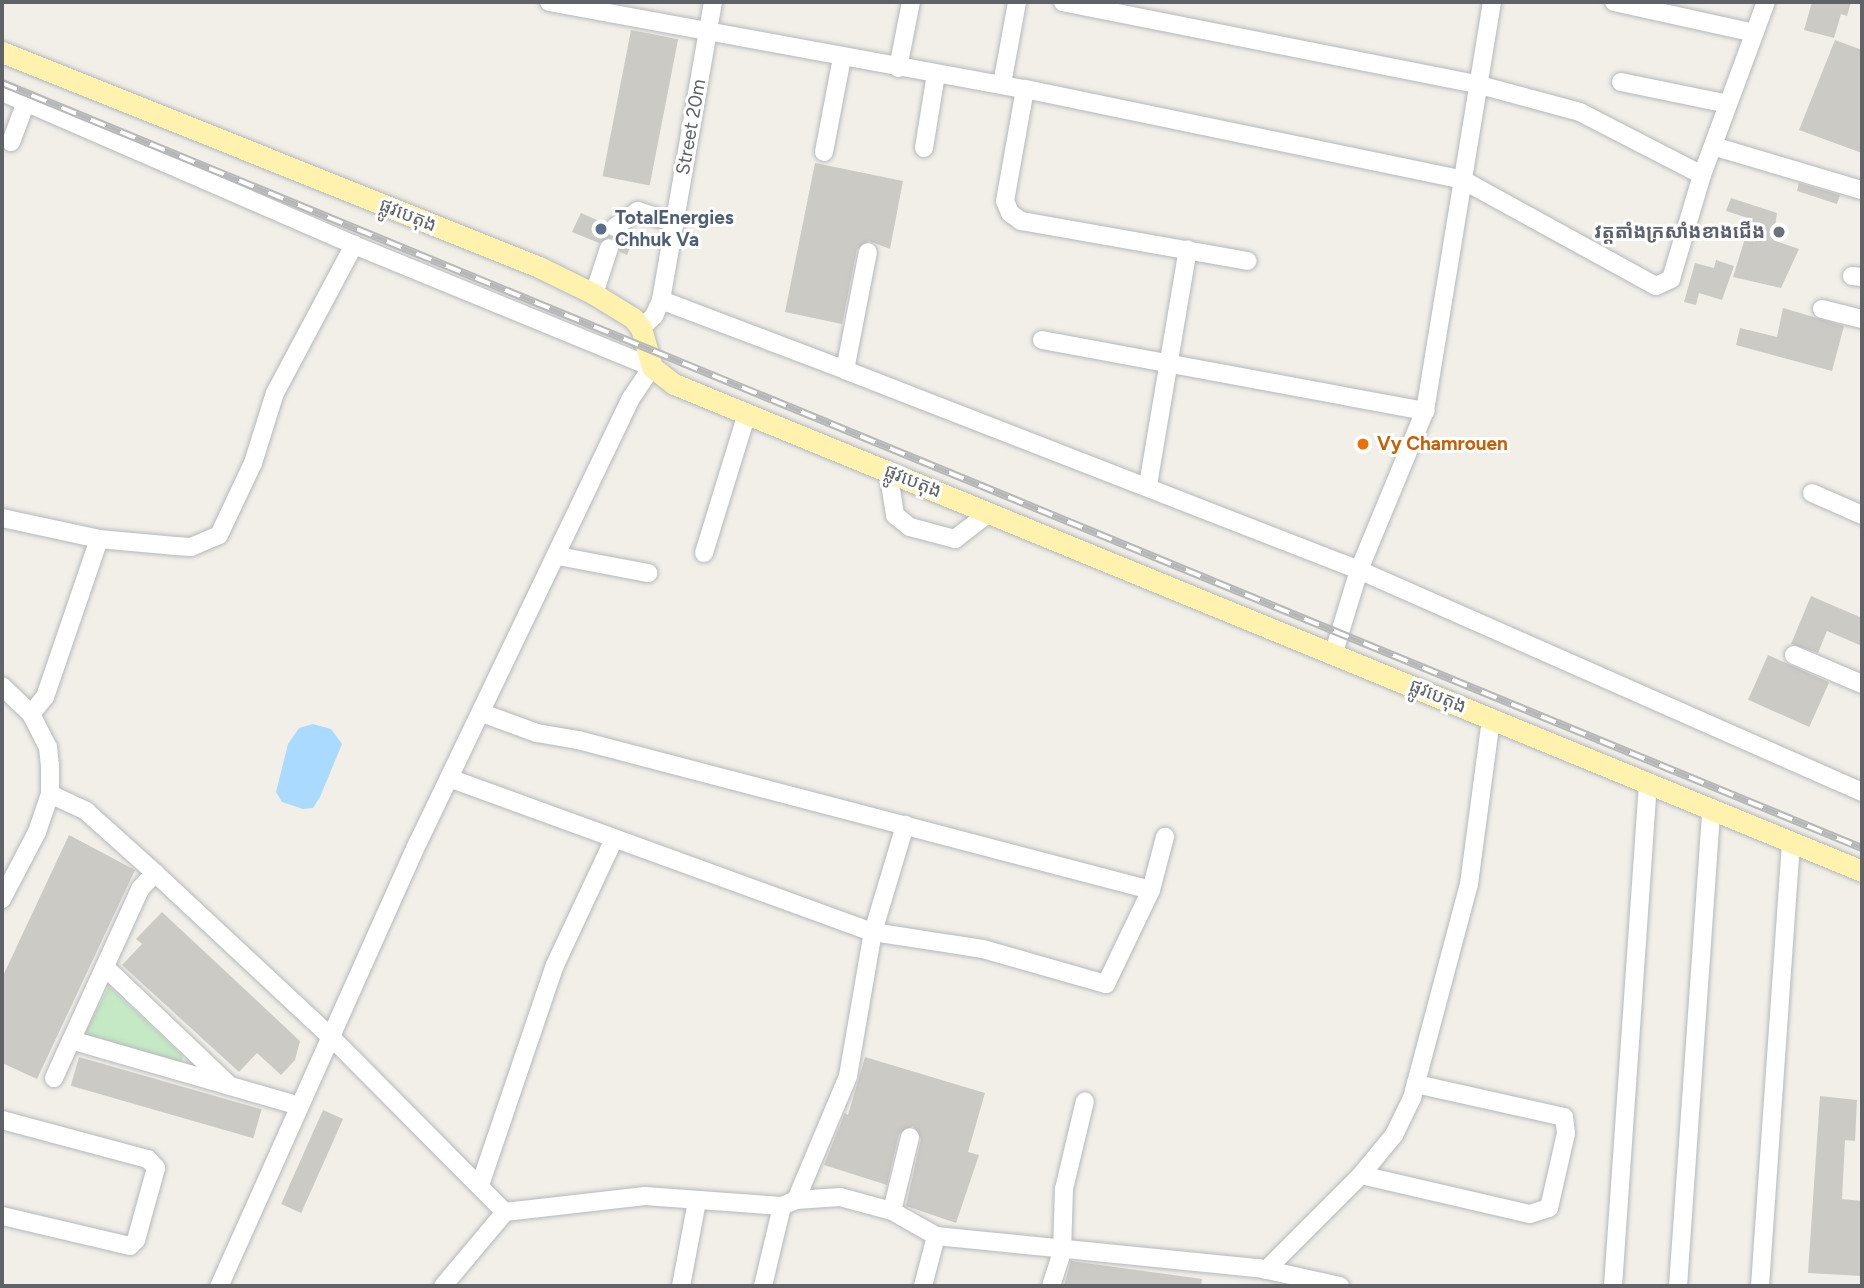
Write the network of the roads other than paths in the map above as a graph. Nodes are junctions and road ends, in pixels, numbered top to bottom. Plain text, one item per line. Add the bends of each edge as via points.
1 (549, 2) edge
2 (713, 2) edge
3 (911, 2) edge
4 (1017, 2) edge
5 (1063, 2) edge
6 (1492, 2) edge
7 (1614, 2) edge
8 (1766, 2) edge
9 (708, 32) junction
10 (1755, 33) junction
11 (2, 52) edge
12 (842, 58) junction
13 (898, 68) junction
14 (936, 74) junction
15 (1621, 82) dead end
16 (1476, 83) junction
17 (1002, 84) junction
18 (1025, 89) junction
19 (2, 92) edge
20 (26, 102) junction
21 (1728, 104) junction
22 (11, 142) dead end
23 (1713, 146) junction
24 (924, 148) dead end
25 (824, 152) dead end
26 (1702, 176) junction
27 (1461, 179) junction
28 (1862, 190) edge
29 (674, 223) junction
30 (615, 228) dead end
31 (354, 245) junction
32 (609, 248) dead end
33 (1188, 249) junction
34 (868, 252) dead end
35 (1248, 261) dead end
36 (594, 294) junction
37 (661, 300) junction
38 (1822, 309) dead end
39 (1862, 319) edge
40 (641, 328) junction
41 (1042, 341) dead end
42 (1166, 365) junction
43 (652, 367) junction
44 (845, 370) junction
45 (1425, 411) junction
46 (747, 413) junction
47 (888, 470) junction
48 (1148, 485) junction
49 (1812, 493) dead end
50 (990, 512) junction
51 (1862, 515) edge
52 (2, 518) edge
53 (99, 539) junction
54 (704, 553) dead end
55 (558, 556) junction
56 (1359, 570) junction
57 (648, 573) dead end
58 (1334, 652) junction
59 (1794, 655) dead end
60 (1862, 684) edge
61 (2, 686) edge
62 (31, 713) junction
63 (482, 713) junction
64 (1491, 719) junction
65 (449, 778) junction
66 (1647, 783) junction
67 (1862, 792) edge
68 (50, 794) junction
69 (1711, 809) junction
70 (905, 825) junction
71 (1165, 837) dead end
72 (614, 839) junction
73 (1791, 842) junction
74 (1862, 871) edge
75 (155, 873) junction
76 (1151, 890) junction
77 (2, 899) edge
78 (873, 932) junction
79 (105, 967) junction
80 (331, 1037) junction
81 (71, 1040) junction
82 (54, 1078) dead end
83 (1416, 1084) junction
84 (229, 1086) junction
85 (1085, 1101) dead end
86 (300, 1106) junction
87 (2, 1120) edge
88 (910, 1137) dead end
89 (1361, 1175) junction
90 (480, 1185) junction
91 (697, 1201) junction
92 (789, 1203) junction
93 (892, 1211) junction
94 (505, 1212) junction
95 (2, 1216) edge
96 (936, 1237) junction
97 (1062, 1252) junction
98 (1266, 1270) junction
99 (219, 1286) edge
100 (443, 1286) edge
101 (681, 1286) edge
102 (763, 1286) edge
103 (923, 1286) edge
104 (1051, 1286) edge
105 (1340, 1286) edge
106 (1612, 1286) edge
107 (1678, 1286) edge
108 (1760, 1286) edge

1 - 9 street
2 - 9 street, Street 20m
3 - 13 street
4 - 17 street
5 - 16 street
6 - 16 street
7 - 10 street
8 - 10 street
9 - 12 street
9 - 29 street, Street 20m
10 - 21 street
11 - 36 main road, ផ្លូវបេតុង via 526,262
12 - 13 street
12 - 25 street
13 - 14 street
14 - 17 street
14 - 24 street
15 - 21 street
16 - 26 street via 1580,112
16 - 27 street
17 - 18 street
18 - 27 street
18 - 33 street via 1005,201 1010,213 1021,220
19 - 20 street
20 - 22 street
20 - 31 street
21 - 23 street
23 - 26 street
23 - 28 street
26 - 27 street via 1671,279 1656,286
27 - 45 street
29 - 30 street via 638,211
29 - 37 street, Street 20m
31 - 43 street
31 - 53 street via 275,393 253,463 219,535 191,547
32 - 36 street
33 - 35 street
33 - 42 street
34 - 44 street
36 - 40 main road, ផ្លូវបេតុង via 622,309
37 - 40 street, Street 20m via 654,316
37 - 44 street
38 - 39 street
40 - 43 main road
41 - 42 street
42 - 45 street
42 - 48 street
43 - 46 main road, ផ្លូវបេតុង via 674,384
43 - 55 street via 631,398
44 - 48 street
45 - 56 street
46 - 47 main road, ផ្លូវបេតុង
46 - 54 street
47 - 50 main road, ផ្លូវបេតុង
47 - 50 street via 895,515 911,527 955,539
48 - 56 street
49 - 51 street
50 - 58 main road, ផ្លូវបេតុង
52 - 53 street
53 - 62 street via 45,698
55 - 57 street
55 - 63 street
56 - 58 street
56 - 67 street
58 - 64 main road, ផ្លូវបេតុង
59 - 60 street
61 - 62 street
62 - 68 street via 48,747
63 - 65 street
63 - 70 street via 537,733
64 - 66 main road, ផ្លូវបេតុង
64 - 83 street via 1469,884
65 - 72 street
65 - 80 street
66 - 69 main road, ផ្លូវបេតុង
66 - 106 street
68 - 75 street via 86,811
68 - 77 street via 37,832
69 - 73 main road, ផ្លូវបេតុង
69 - 107 street
70 - 76 street
70 - 78 street
71 - 76 street
72 - 78 street
72 - 90 street via 555,965
73 - 74 main road, ផ្លូវបេតុង
73 - 108 street
75 - 79 street via 140,889
75 - 80 street
76 - 78 street via 1106,984 983,949
78 - 92 street via 848,1076
79 - 81 street
79 - 84 street
80 - 86 street
80 - 90 street
81 - 82 street
81 - 84 street
83 - 89 street via 1394,1135
83 - 89 street via 1564,1117 1566,1133 1549,1208 1530,1214
84 - 86 street
85 - 97 street via 1064,1189
86 - 99 street
87 - 95 street via 148,1159 156,1168 136,1240 130,1246
88 - 93 street
89 - 98 street
90 - 94 street
91 - 92 street
91 - 94 street via 645,1196
91 - 101 street
92 - 93 street via 840,1197
92 - 102 street
93 - 96 street
94 - 100 street
96 - 97 street
96 - 103 street
97 - 98 street via 1089,1250
97 - 104 street
98 - 105 street

